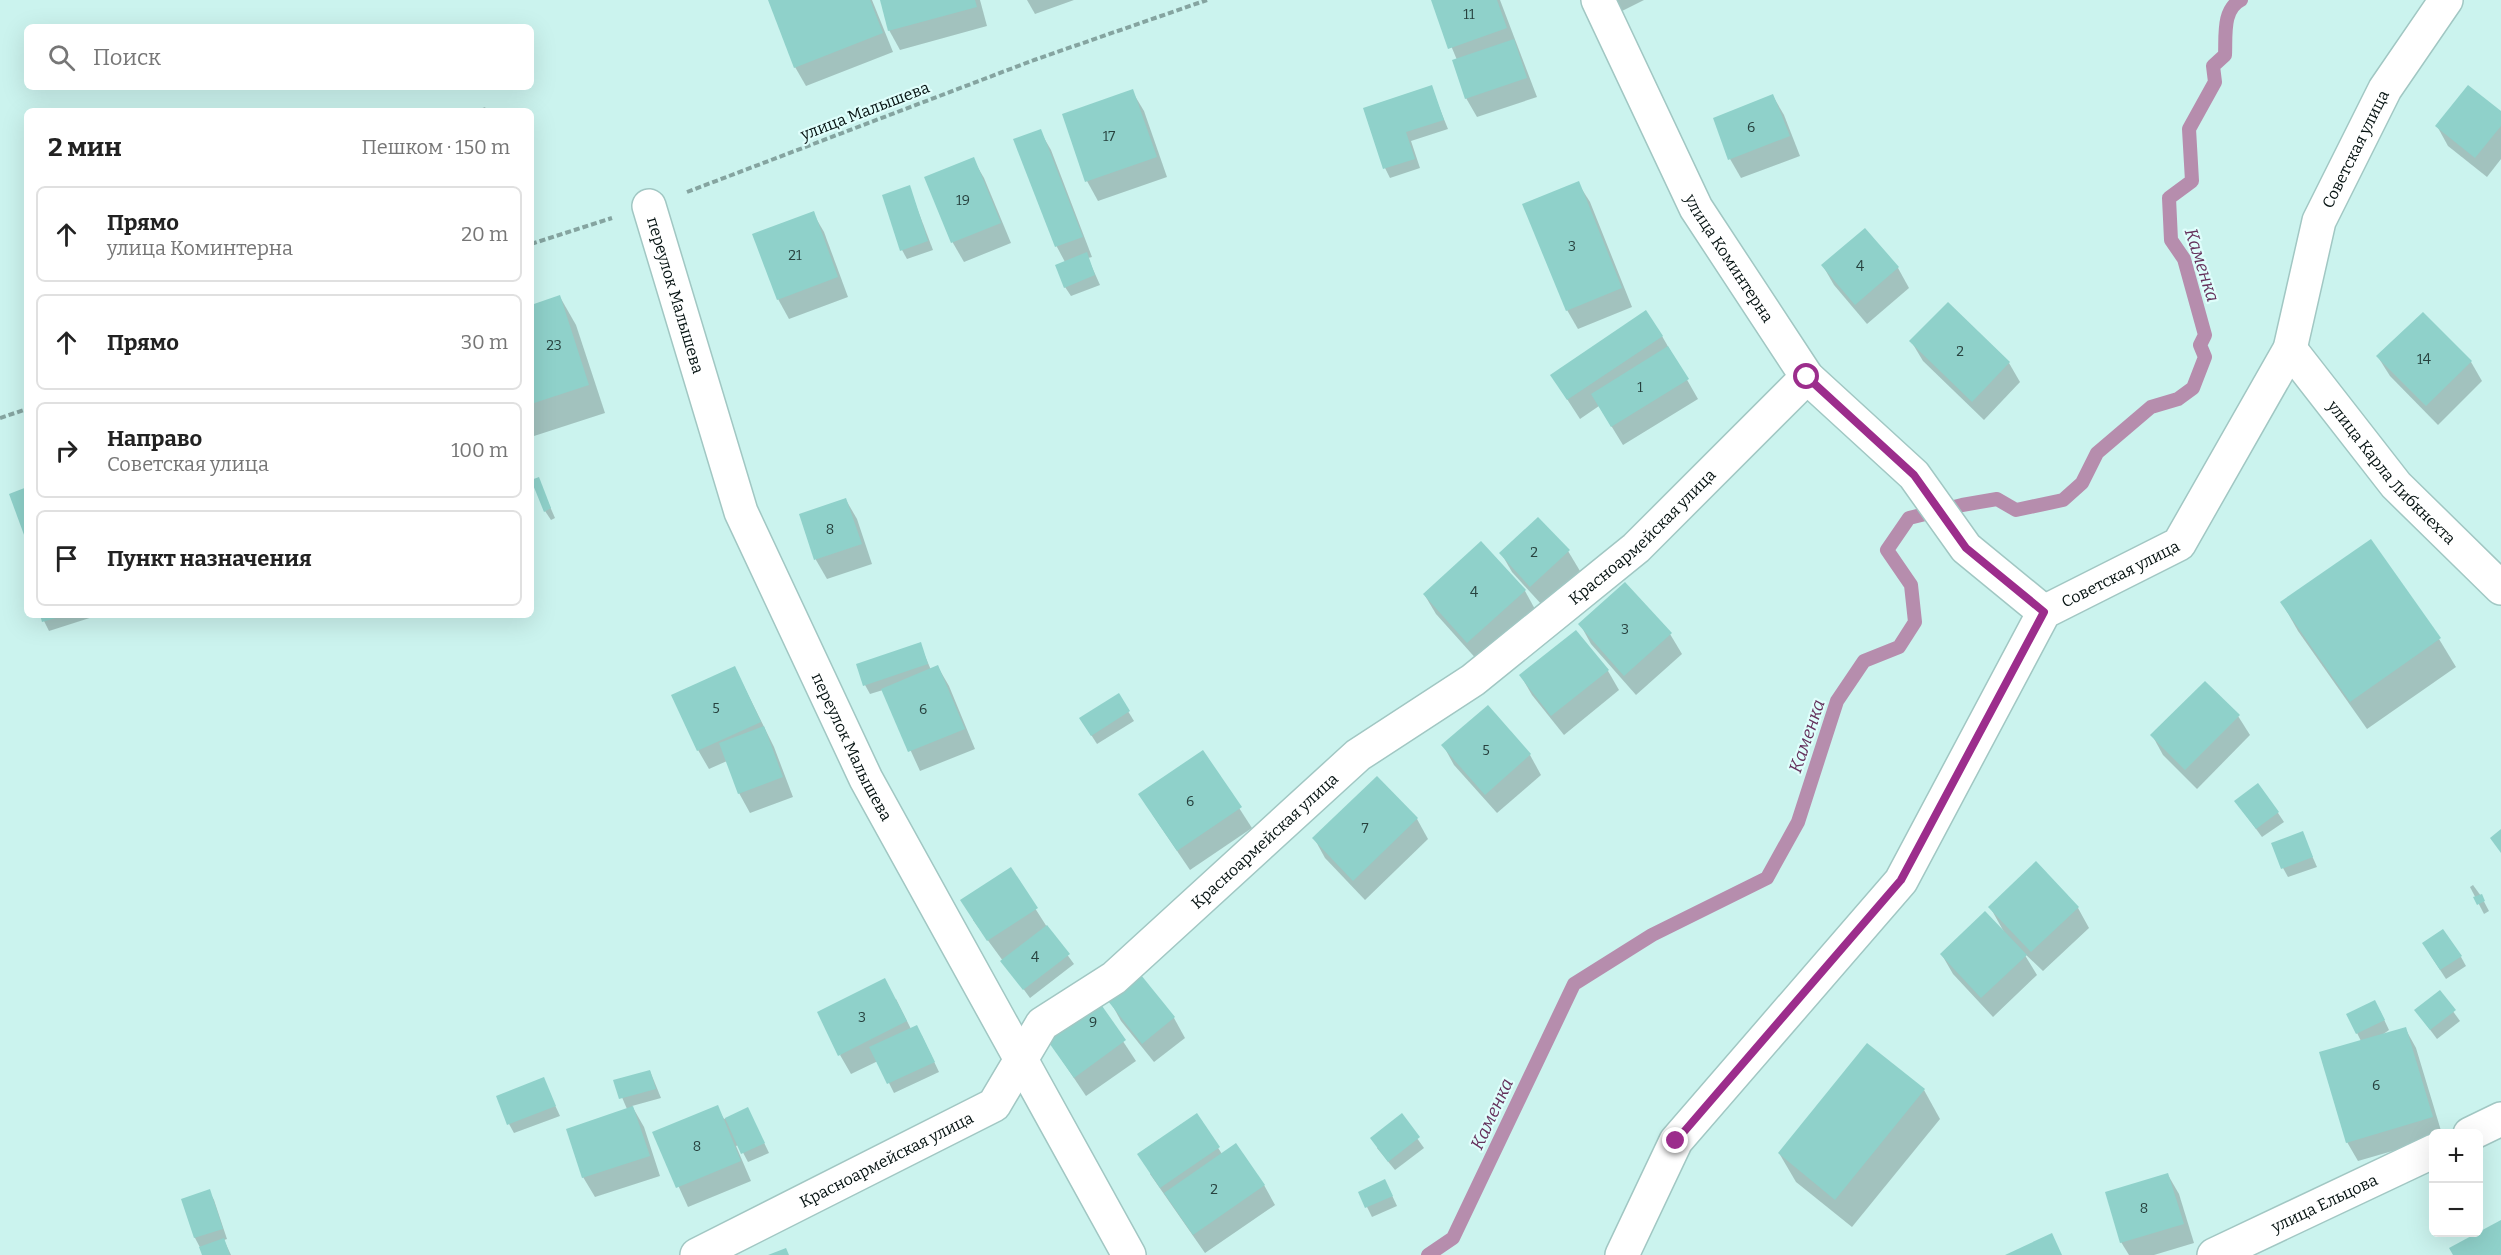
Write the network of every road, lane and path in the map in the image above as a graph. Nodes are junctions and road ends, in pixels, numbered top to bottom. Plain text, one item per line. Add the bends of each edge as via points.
1 (1207, 0) edge
2 (1598, 0) edge
3 (2446, 0) edge
4 (649, 206) junction
5 (534, 243) edge
6 (2290, 349) junction
7 (1807, 377) junction
8 (24, 410) edge
9 (0, 418) edge
10 (2501, 588) edge
11 (2044, 612) junction
12 (1023, 1060) junction
13 (2501, 1119) edge
14 (2480, 1129) edge
15 (2429, 1153) edge
16 (697, 1255) edge
17 (1129, 1255) edge
18 (1623, 1255) edge
19 (2214, 1255) edge

1 - 4 path, улица Малышева via 1034,60
2 - 7 street, улица Коминтерна via 1696,208
3 - 6 street, Советская улица via 2385,89 2319,221
4 - 5 path, улица Малышева
4 - 12 street, переулок Малышева via 741,512 866,779
6 - 10 street, улица Карла Либкнехта via 2396,485
6 - 11 street, Советская улица via 2179,544
7 - 11 street, улица Коминтерна via 1914,475 1966,548
7 - 12 street, Красноармейская улица via 1636,548 1473,680 1358,755 1114,978 1042,1024
8 - 9 path
11 - 18 street, Советская улица via 1901,880 1676,1141
12 - 16 street, Красноармейская улица via 994,1105
12 - 17 street, переулок Малышева
13 - 14 street
15 - 19 street, улица Ельцова

